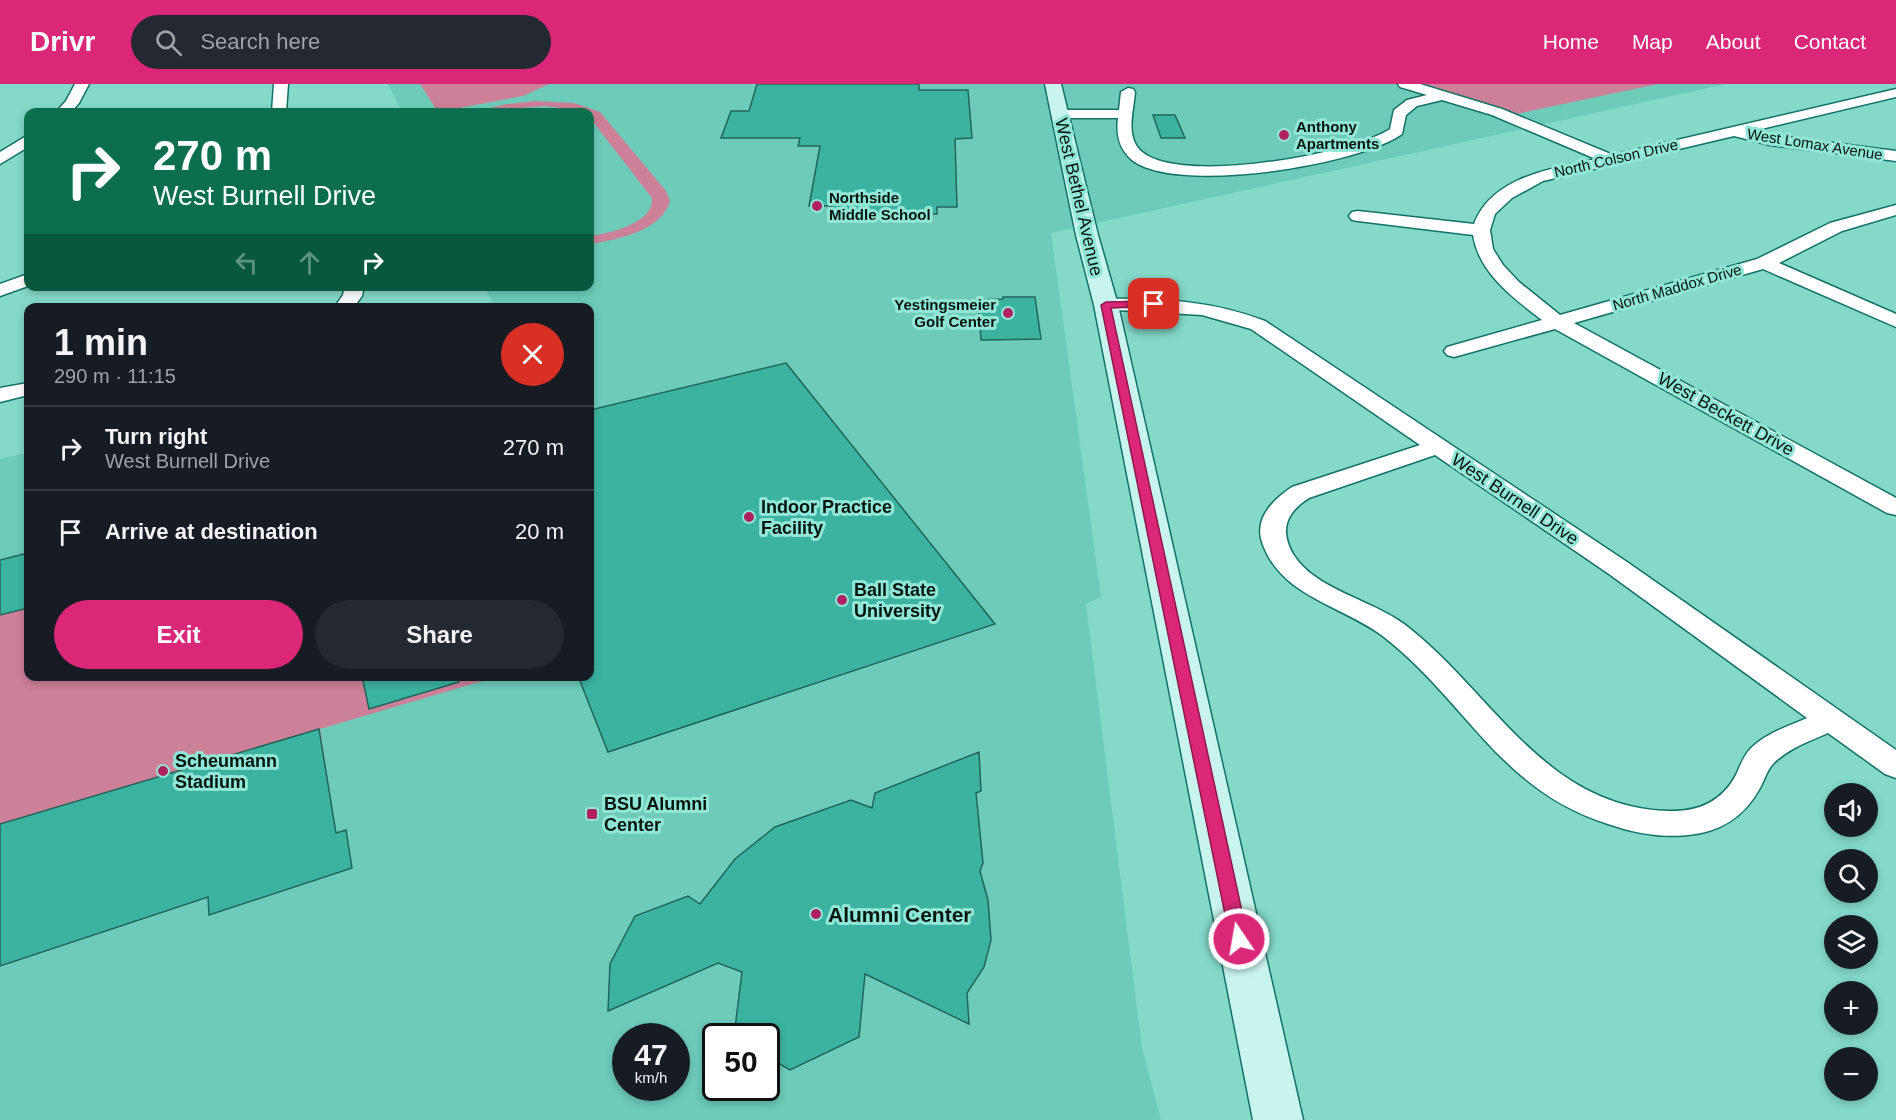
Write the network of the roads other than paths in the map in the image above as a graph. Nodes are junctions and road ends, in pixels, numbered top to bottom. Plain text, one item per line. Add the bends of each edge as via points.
1 (82, 84) edge
2 (281, 84) edge
3 (1053, 84) edge
4 (1405, 84) edge
5 (1128, 92) dead end
6 (1896, 93) edge
7 (1444, 94) junction
8 (67, 108) edge
9 (279, 108) edge
10 (1060, 114) junction
11 (1126, 114) junction
12 (1734, 131) junction
13 (24, 143) edge
14 (1896, 156) edge
15 (0, 159) edge
16 (1610, 159) junction
17 (1896, 210) edge
18 (1358, 216) dead end
19 (1479, 230) junction
20 (1764, 262) junction
21 (24, 281) edge
22 (0, 290) edge
23 (1106, 305) junction
24 (1556, 321) junction
25 (1896, 321) edge
26 (1454, 351) dead end
27 (24, 390) edge
28 (0, 395) edge
29 (1436, 447) junction
30 (1896, 508) edge
31 (1830, 720) junction
32 (1896, 766) edge
33 (1278, 1120) edge

1 - 8 street
2 - 9 street
3 - 10 main road, West Bethel Avenue
4 - 7 street
5 - 11 street
6 - 12 street, North Colson Drive
7 - 11 street via 1408,105 1399,113 1397,131 1388,140 1225,172 1183,171 1142,159 1127,144
7 - 16 street
10 - 11 street
10 - 23 main road, West Bethel Avenue
12 - 14 street, West Lomax Avenue via 1758,138
12 - 16 street, North Colson Drive
13 - 15 street
16 - 19 street, North Colson Drive via 1521,184 1486,212
17 - 20 street, North Maddox Drive via 1836,227
18 - 19 street
19 - 24 street via 1489,259 1506,282
20 - 24 street, North Maddox Drive
20 - 25 street
21 - 22 street
23 - 29 street, West Burnell Drive via 1181,305 1238,316 1273,335
23 - 33 main road, West Bethel Avenue
24 - 26 street, North Maddox Drive
24 - 30 street, West Beckett Drive
27 - 28 street
29 - 31 street, West Burnell Drive via 1618,568
29 - 31 street via 1293,496 1272,521 1274,541 1299,576 1391,628 1432,663 1479,719 1562,790 1596,808 1639,821 1687,823 1706,819 1722,813 1740,798 1761,756
31 - 32 street, West Burnell Drive

